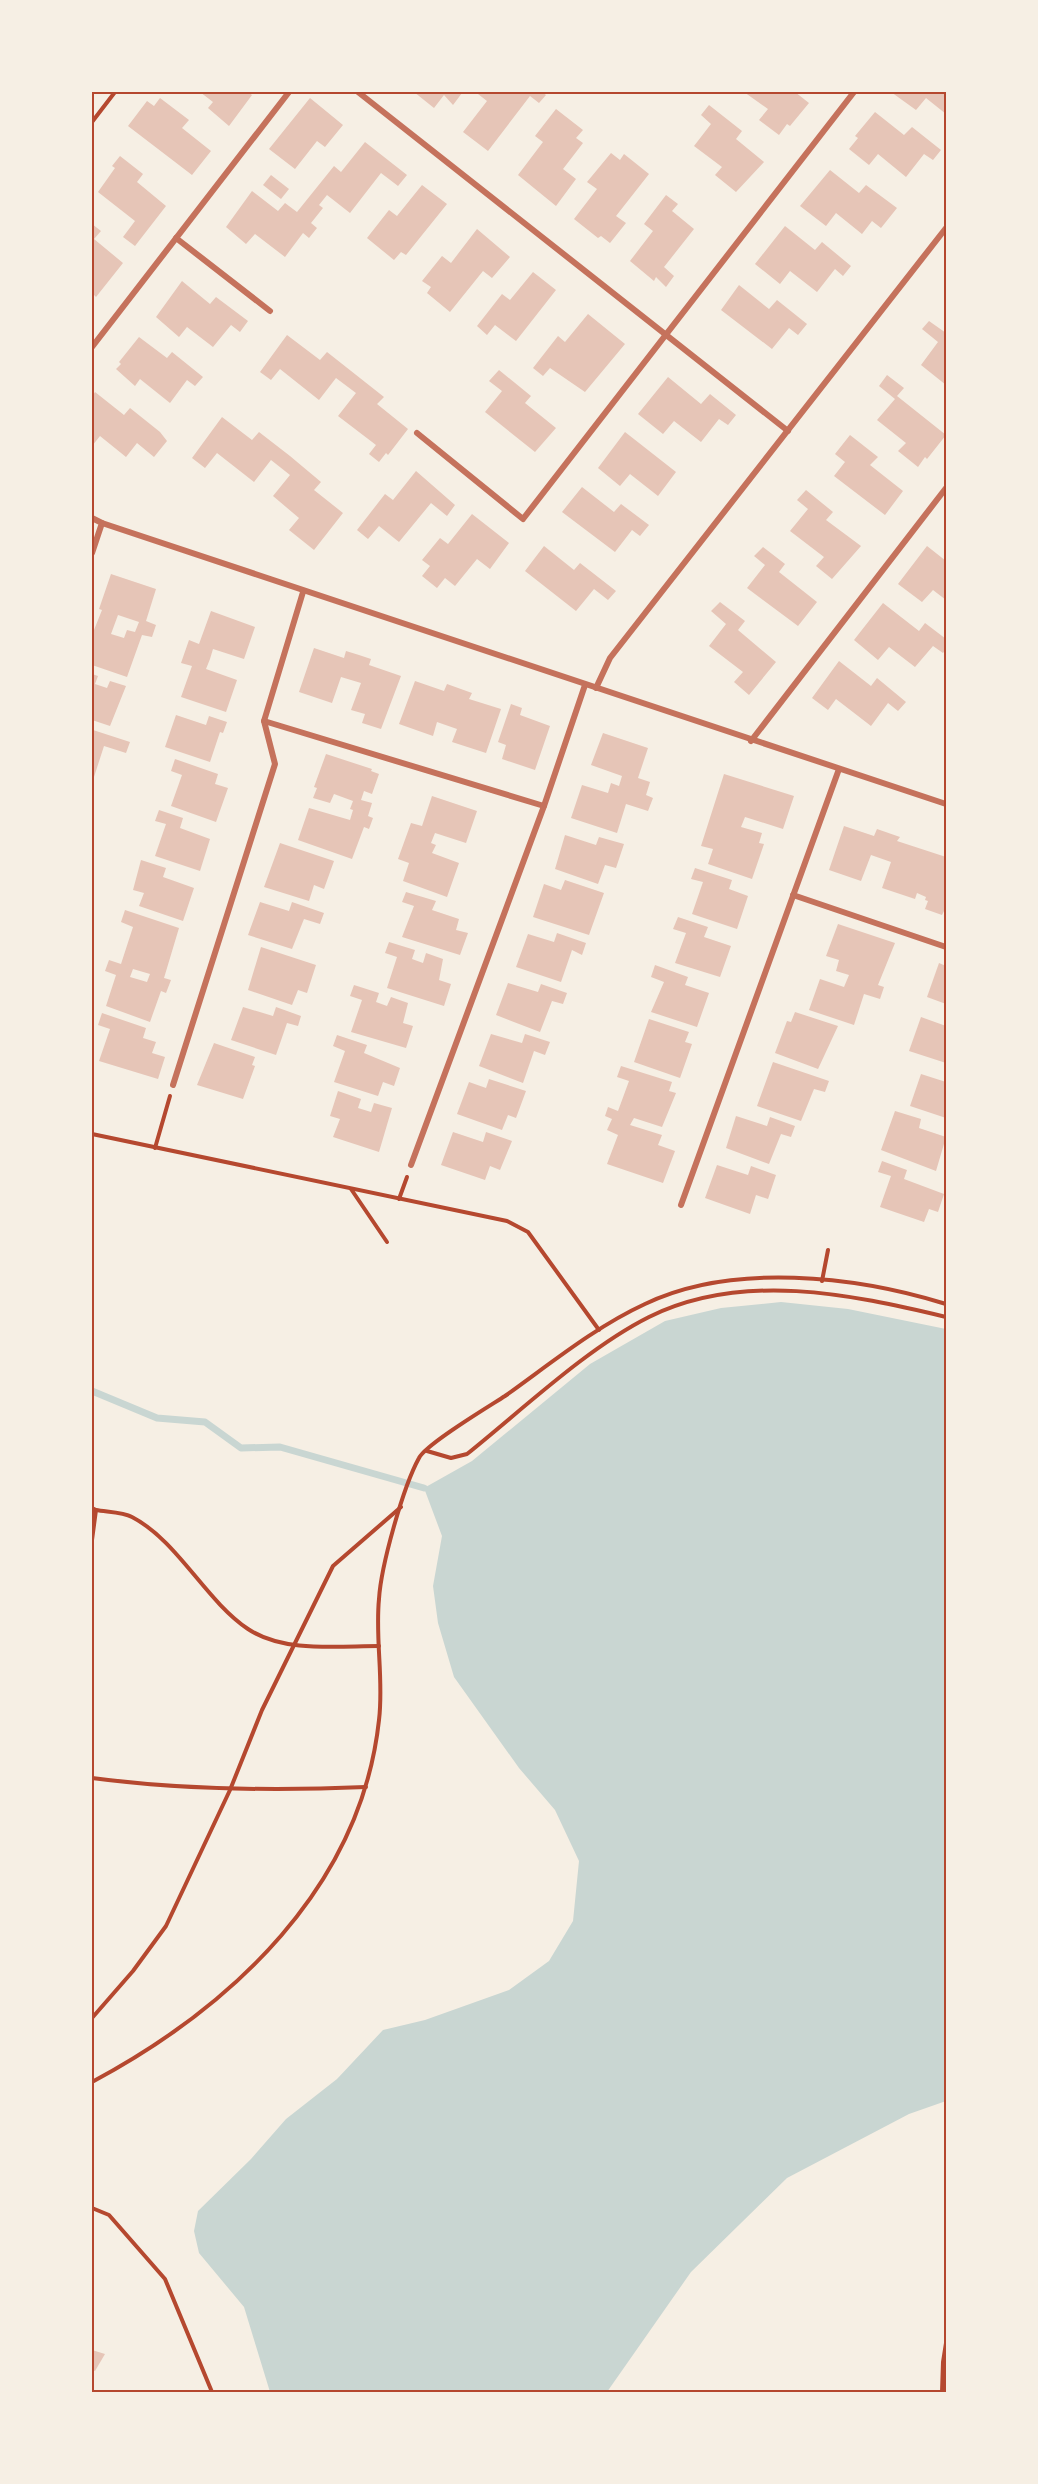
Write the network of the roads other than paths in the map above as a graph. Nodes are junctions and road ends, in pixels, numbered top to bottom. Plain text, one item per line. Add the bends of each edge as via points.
1 (289, 92) edge
2 (358, 92) edge
3 (854, 92) edge
4 (946, 228) edge
5 (176, 238) junction
6 (270, 311) dead end
7 (667, 334) junction
8 (92, 347) edge
9 (788, 431) junction
10 (417, 433) dead end
11 (946, 488) edge
12 (92, 518) edge
13 (102, 523) junction
14 (92, 553) edge
15 (303, 592) junction
16 (585, 685) junction
17 (596, 687) junction
18 (264, 721) junction
19 (752, 741) junction
20 (839, 769) junction
21 (946, 804) edge
22 (544, 806) junction
23 (793, 895) junction
24 (946, 947) edge
25 (173, 1085) road end
26 (411, 1166) dead end
27 (681, 1205) dead end

1 - 5 street
2 - 7 street
3 - 7 street
4 - 9 street
5 - 6 street
5 - 8 street
7 - 9 street
7 - 10 street via 523,519
9 - 17 street via 610,658
11 - 19 street
12 - 13 street
13 - 14 street
13 - 15 street
15 - 16 street
15 - 18 street
16 - 17 street
16 - 22 street
17 - 19 street
18 - 22 street
18 - 25 street via 274,764
19 - 20 street
20 - 21 street
20 - 23 street
22 - 26 street
23 - 24 street
23 - 27 street

